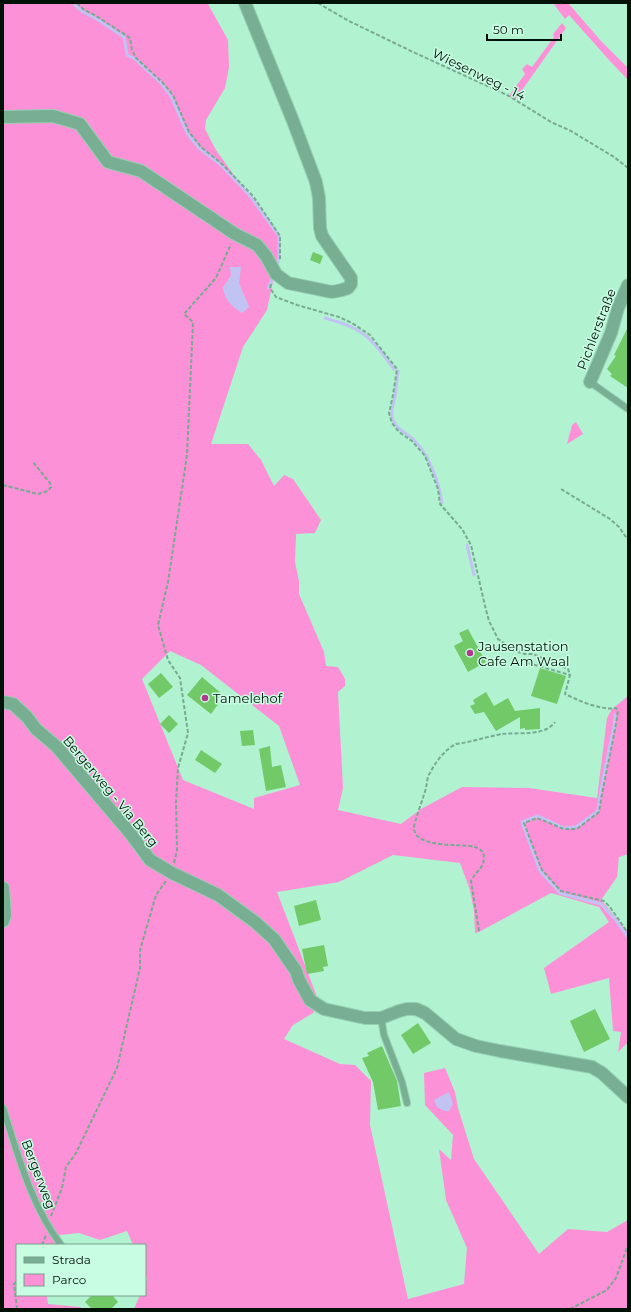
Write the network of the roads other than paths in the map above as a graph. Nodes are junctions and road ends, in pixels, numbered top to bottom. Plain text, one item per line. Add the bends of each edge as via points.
1 (245, 3) edge
2 (3, 118) edge
3 (628, 285) edge
4 (590, 382) joint
5 (628, 409) edge
6 (3, 702) edge
7 (3, 888) edge
8 (3, 921) edge
9 (381, 1018) junction
10 (628, 1097) edge
11 (407, 1103) dead end
12 (3, 1108) edge
13 (60, 1244) edge

1 - 2 street via 316,182 320,198 322,236 351,278 348,288 332,292 288,283 276,274 257,245 235,234 141,171 108,162 80,124 54,116
3 - 4 street, Pichlerstraße via 615,307 611,332
4 - 5 lane
6 - 9 street, Bergerweg - Via Berg via 13,704 57,747 150,860 218,895 265,931 296,971 310,1000 324,1009 365,1018
7 - 8 street
9 - 10 street, Bergerweg - Via Berg via 399,1011 416,1009 425,1013 456,1039 476,1046 592,1067
9 - 11 lane via 384,1035
12 - 13 lane, Bergerweg via 33,1194 49,1229

